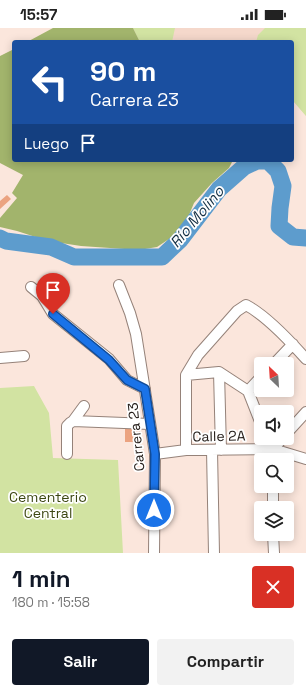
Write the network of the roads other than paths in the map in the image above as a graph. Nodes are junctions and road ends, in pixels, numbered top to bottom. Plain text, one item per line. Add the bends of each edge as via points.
1 (119, 285) dead end
2 (31, 287) dead end
3 (293, 344) junction
4 (24, 356) dead end
5 (281, 357) edge
6 (0, 358) edge
7 (306, 359) edge
8 (218, 372) junction
9 (186, 375) junction
10 (254, 385) edge
11 (145, 389) junction
12 (248, 391) junction
13 (84, 406) dead end
14 (254, 406) edge
15 (306, 412) edge
16 (73, 421) junction
17 (150, 424) junction
18 (294, 425) edge
19 (268, 445) edge
20 (274, 445) edge
21 (270, 449) junction
22 (186, 450) junction
23 (217, 450) junction
24 (271, 453) edge
25 (67, 454) dead end
26 (155, 454) junction
27 (306, 459) edge
28 (273, 541) edge
29 (154, 553) edge
30 (214, 553) edge
31 (274, 553) edge

1 - 11 street, Carrera 23 via 136,334
2 - 11 street, Carrera 23 via 42,296 53,314 109,360 127,380
3 - 5 street
3 - 7 street
3 - 9 street via 254,309 246,305 237,311 198,355
4 - 6 street
8 - 9 street
8 - 12 street
8 - 23 street
9 - 22 street
10 - 12 street
11 - 17 street, Carrera 23
12 - 14 street
13 - 16 street
15 - 18 street
16 - 17 street
16 - 25 street via 67,426
17 - 26 street, Carrera 23
19 - 21 street
20 - 21 street
21 - 23 street, Calle 2A
21 - 24 street
21 - 27 street, Calle 2A
22 - 23 street, Calle 2A
22 - 26 street, Calle 2A
23 - 30 street
26 - 29 street, Carrera 23
28 - 31 street

